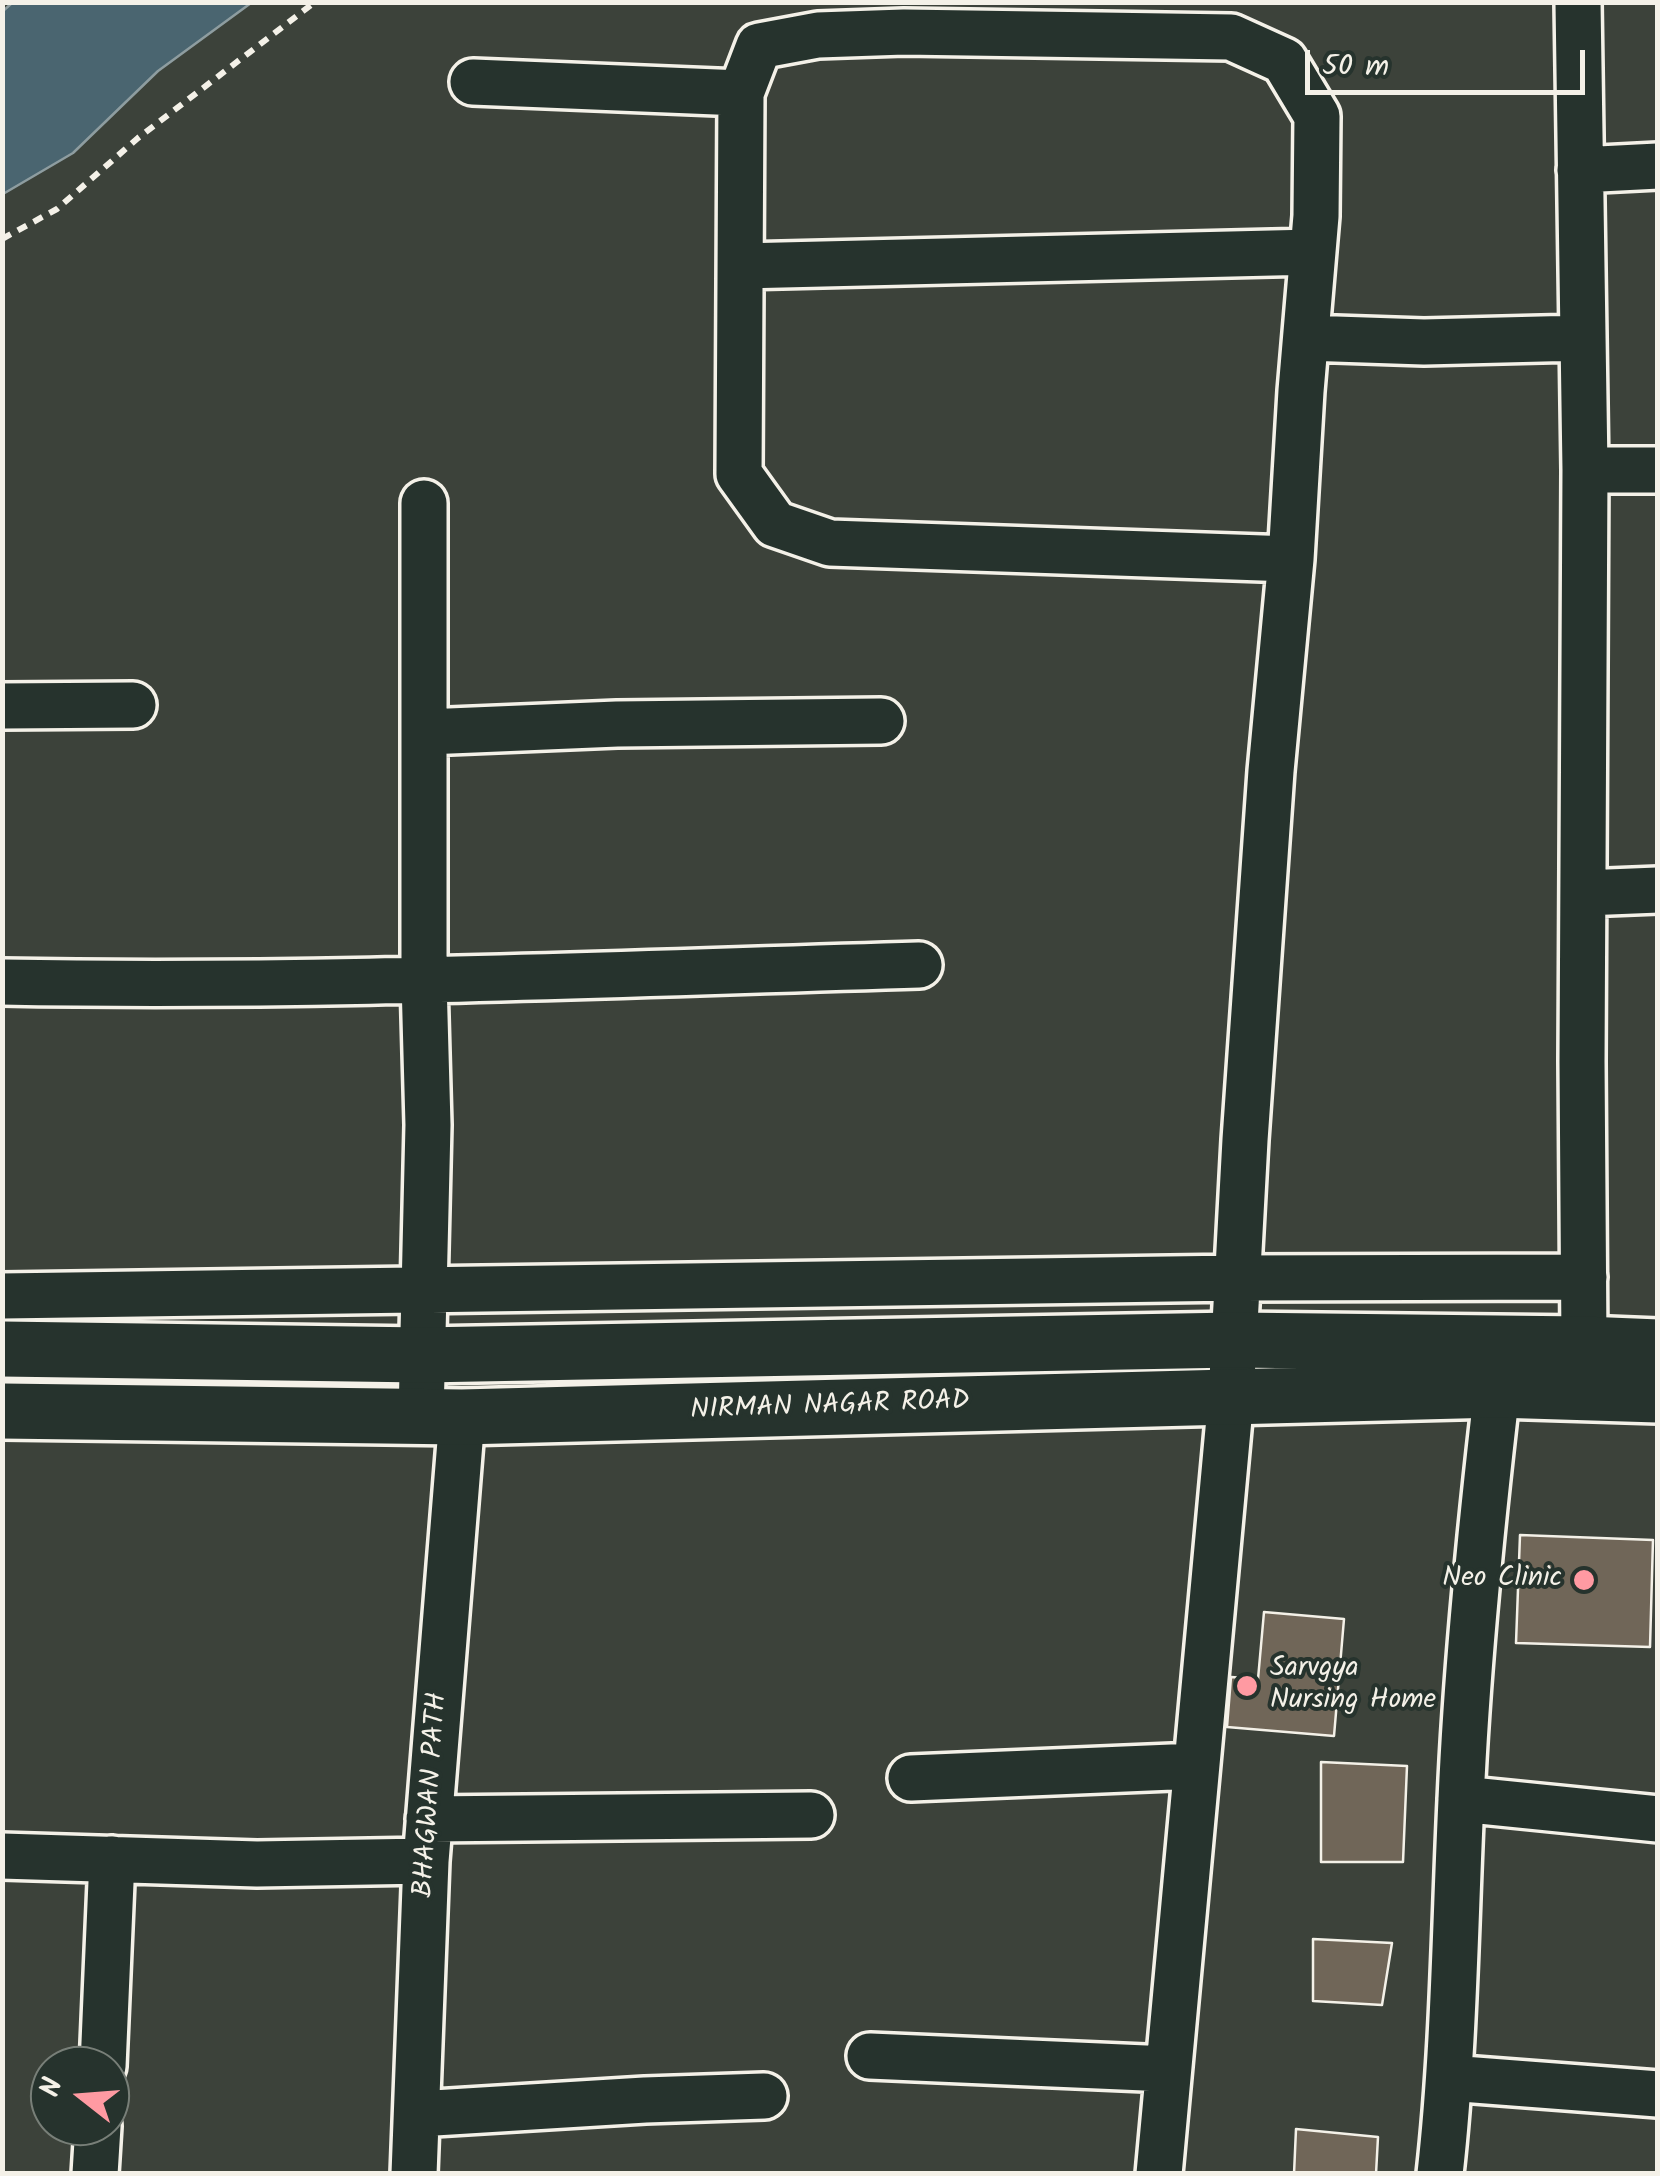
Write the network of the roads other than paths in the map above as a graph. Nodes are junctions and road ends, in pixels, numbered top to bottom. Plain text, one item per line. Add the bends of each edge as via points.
1 (1578, 2) edge
2 (473, 82) dead end
3 (741, 93) junction
4 (1658, 166) edge
5 (1580, 170) junction
6 (1312, 252) junction
7 (741, 266) junction
8 (1306, 338) junction
9 (1582, 338) junction
10 (1585, 470) junction
11 (1658, 470) edge
12 (424, 502) dead end
13 (1291, 559) junction
14 (133, 705) dead end
15 (2, 706) edge
16 (881, 721) dead end
17 (426, 732) junction
18 (1658, 890) edge
19 (1584, 893) junction
20 (919, 964) dead end
21 (424, 981) junction
22 (2, 982) edge
23 (1584, 1277) junction
24 (1238, 1278) junction
25 (1077, 1281) junction
26 (973, 1282) junction
27 (424, 1290) junction
28 (118, 1294) junction
29 (2, 1296) edge
30 (1234, 1340) junction
31 (1079, 1342) junction
32 (974, 1344) junction
33 (1658, 1348) edge
34 (2, 1349) edge
35 (118, 1350) junction
36 (422, 1355) junction
37 (1583, 1369) junction
38 (1497, 1390) junction
39 (1658, 1394) edge
40 (1231, 1397) junction
41 (2, 1411) edge
42 (441, 1417) junction
43 (1196, 1766) junction
44 (910, 1778) dead end
45 (1461, 1799) junction
46 (811, 1815) dead end
47 (1658, 1820) edge
48 (428, 1840) junction
49 (2, 1856) edge
50 (112, 1859) junction
51 (104, 2046) edge
52 (870, 2056) dead end
53 (1168, 2069) junction
54 (1449, 2078) junction
55 (1658, 2094) edge
56 (764, 2096) dead end
57 (418, 2114) junction
58 (97, 2146) edge
59 (95, 2174) edge
60 (414, 2174) edge
61 (1159, 2174) edge
62 (1440, 2174) edge

1 - 5 street
2 - 3 street
3 - 6 street via 759,46 818,35 1231,37 1284,61 1317,116
3 - 7 street
4 - 5 street
5 - 9 street
6 - 7 street
6 - 8 street
7 - 13 street via 739,474 775,524 830,543
8 - 9 street
8 - 13 street
9 - 10 street
10 - 11 street
10 - 19 street
12 - 17 street, BHAGWAN PATH
13 - 24 street
14 - 15 street
16 - 17 street
17 - 21 street, BHAGWAN PATH
18 - 19 street
19 - 23 street
20 - 21 street
21 - 22 street
21 - 27 street, BHAGWAN PATH
23 - 24 street
23 - 37 street
24 - 25 street
24 - 30 street
25 - 26 street
25 - 31 street
26 - 27 street
26 - 32 street
27 - 28 street
27 - 36 street, BHAGWAN PATH
28 - 29 street
28 - 35 street
30 - 31 street, NIRMAN NAGAR ROAD
30 - 37 street, NIRMAN NAGAR ROAD
30 - 40 street
31 - 32 street, NIRMAN NAGAR ROAD
32 - 36 street, NIRMAN NAGAR ROAD
33 - 37 street, NIRMAN NAGAR ROAD
34 - 35 street, NIRMAN NAGAR ROAD
35 - 36 street, NIRMAN NAGAR ROAD
36 - 42 street, BHAGWAN PATH
37 - 38 street, NIRMAN NAGAR ROAD
37 - 39 street, NIRMAN NAGAR ROAD
38 - 40 street, NIRMAN NAGAR ROAD
38 - 45 street
40 - 42 street, NIRMAN NAGAR ROAD
40 - 43 street
41 - 42 street, NIRMAN NAGAR ROAD
42 - 48 street, BHAGWAN PATH
43 - 44 street
43 - 53 street
45 - 47 street
45 - 54 street
46 - 48 street
48 - 50 street via 257,1864
48 - 57 street, BHAGWAN PATH
49 - 50 street
50 - 51 street
52 - 53 street
53 - 61 street
54 - 55 street
54 - 62 street
56 - 57 street
57 - 60 street, BHAGWAN PATH
58 - 59 street

